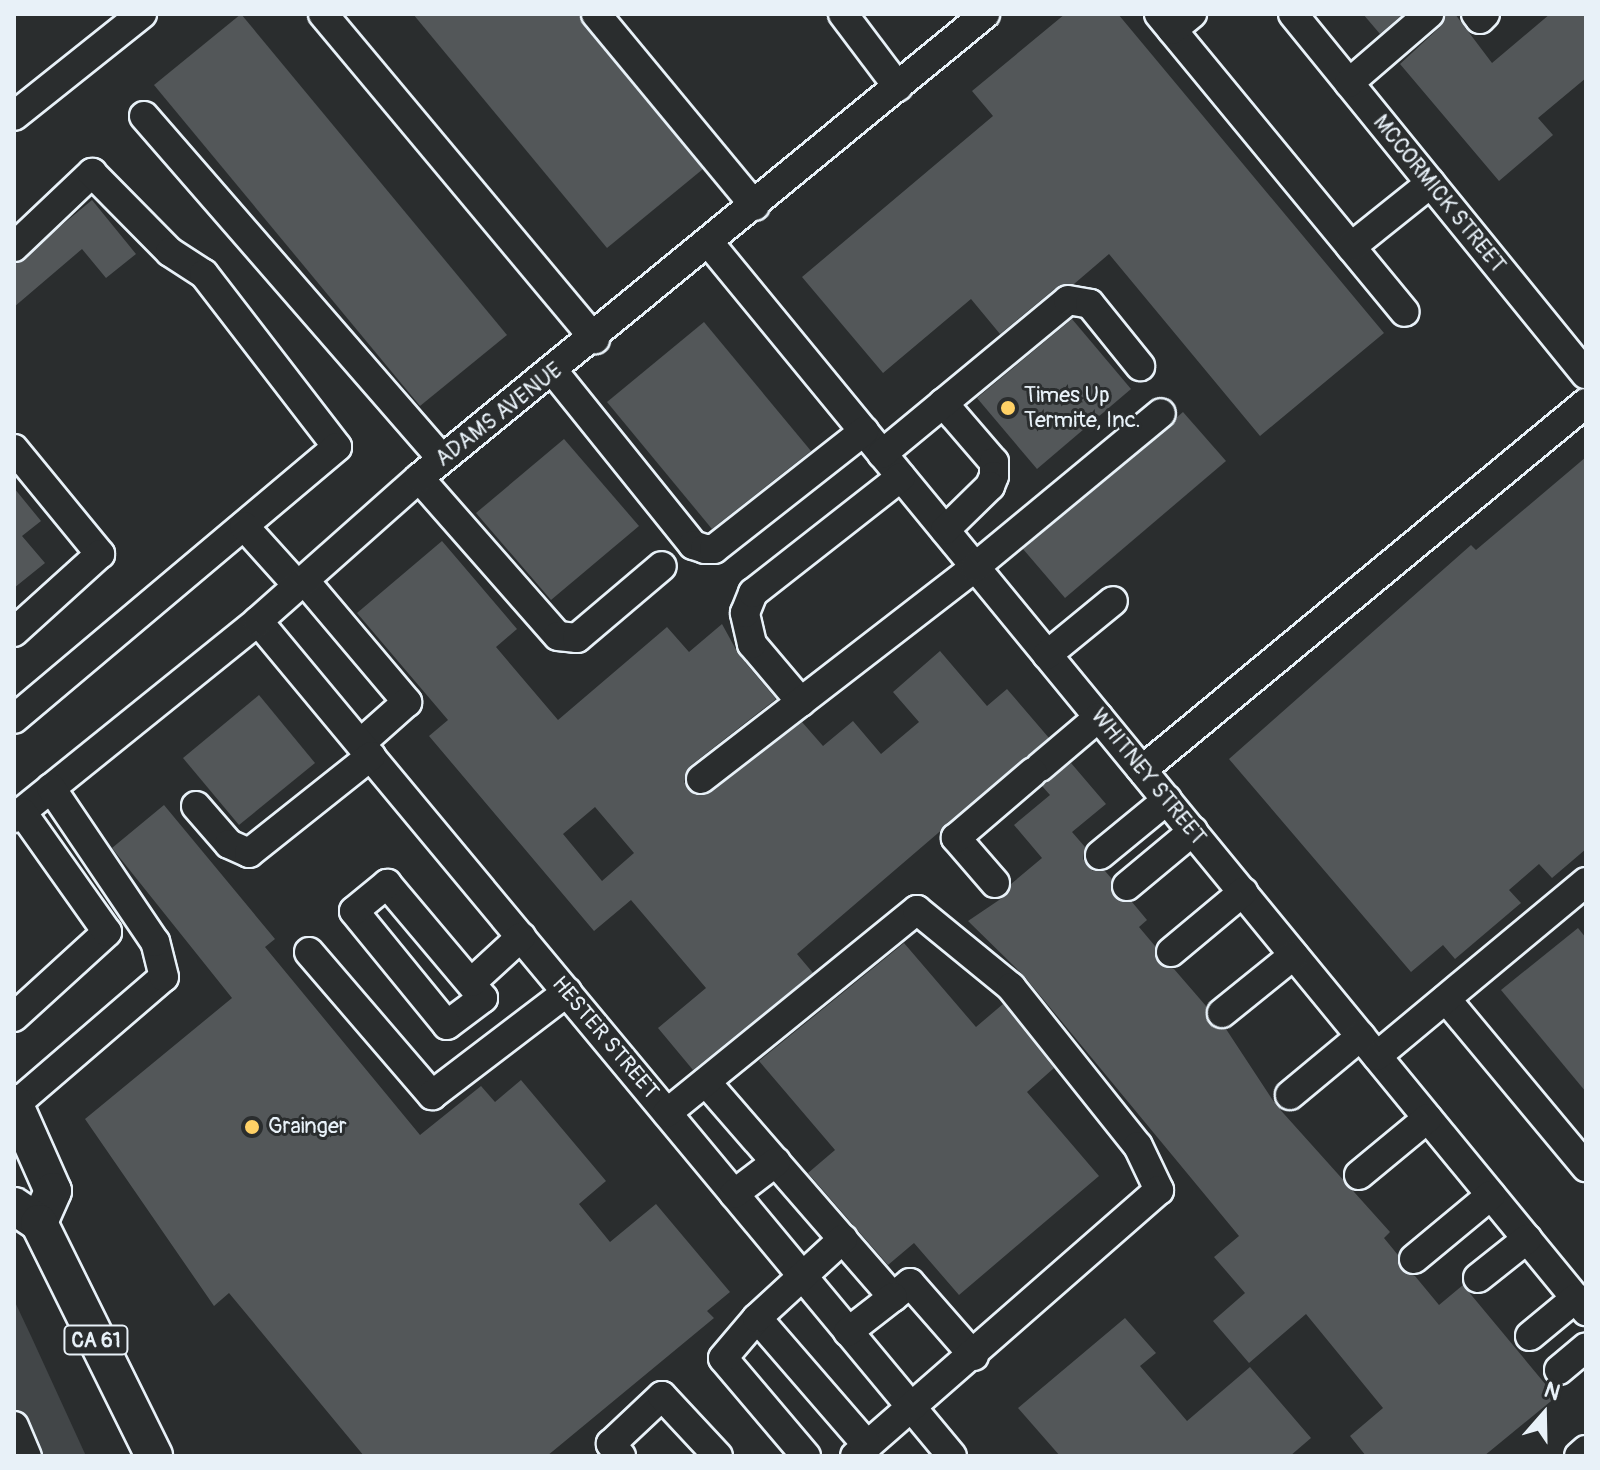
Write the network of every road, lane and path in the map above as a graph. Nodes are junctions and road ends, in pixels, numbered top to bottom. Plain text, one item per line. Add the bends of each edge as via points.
1 (142, 14) edge
2 (323, 14) edge
3 (596, 14) edge
4 (843, 14) edge
5 (985, 14) edge
6 (1293, 14) edge
7 (1429, 14) edge
8 (1476, 14) edge
9 (1485, 14) edge
10 (1174, 19) edge
11 (1349, 83) junction
12 (898, 87) junction
13 (14, 116) edge
14 (144, 116) dead end
15 (1431, 183) junction
16 (755, 206) junction
17 (710, 244) junction
18 (14, 247) edge
19 (1351, 247) junction
20 (1405, 312) dead end
21 (595, 339) junction
22 (1140, 366) dead end
23 (554, 372) junction
24 (1586, 374) edge
25 (943, 403) junction
26 (1586, 403) edge
27 (1161, 413) dead end
28 (864, 431) junction
29 (14, 449) edge
30 (882, 454) junction
31 (442, 459) junction
32 (901, 477) junction
33 (419, 478) junction
34 (244, 526) junction
35 (945, 530) junction
36 (662, 566) dead end
37 (975, 567) junction
38 (301, 583) junction
39 (1113, 601) dead end
40 (258, 621) junction
41 (14, 632) edge
42 (1047, 655) junction
43 (801, 702) junction
44 (1099, 717) junction
45 (14, 719) edge
46 (366, 749) junction
47 (1142, 770) junction
48 (701, 779) dead end
49 (51, 788) junction
50 (1167, 800) junction
51 (196, 806) dead end
52 (18, 815) edge
53 (1193, 831) junction
54 (1100, 855) dead end
55 (995, 883) dead end
56 (1127, 886) dead end
57 (1243, 892) junction
58 (1583, 892) edge
59 (521, 937) junction
60 (309, 952) dead end
61 (1171, 952) dead end
62 (1294, 955) junction
63 (472, 982) junction
64 (567, 992) junction
65 (1446, 999) junction
66 (1222, 1013) dead end
67 (14, 1017) edge
68 (1369, 1046) junction
69 (706, 1082) junction
70 (1290, 1095) dead end
71 (14, 1104) edge
72 (667, 1113) junction
73 (1428, 1118) junction
74 (776, 1162) junction
75 (1586, 1167) edge
76 (1359, 1175) dead end
77 (734, 1194) junction
78 (1491, 1195) junction
79 (26, 1214) edge
80 (843, 1239) junction
81 (1527, 1239) junction
82 (1414, 1259) dead end
83 (801, 1275) junction
84 (1478, 1278) dead end
85 (893, 1297) junction
86 (1581, 1304) edge
87 (757, 1318) junction
88 (848, 1332) junction
89 (1530, 1336) dead end
90 (1586, 1347) edge
91 (974, 1356) junction
92 (1559, 1370) dead end
93 (913, 1410) junction
94 (14, 1426) edge
95 (1586, 1450) edge
96 (862, 1451) edge
97 (27, 1456) edge
98 (154, 1456) edge
99 (621, 1456) edge
100 (718, 1456) edge
101 (806, 1456) edge
102 (952, 1456) edge
103 (1579, 1456) edge

1 - 13 street
2 - 21 street
3 - 16 street
4 - 12 street
5 - 12 street, ADAMS AVENUE
6 - 11 street, MCCORMICK STREET
7 - 11 street
8 - 9 street via 1480,19
10 - 19 street
11 - 15 street, MCCORMICK STREET
12 - 16 street, ADAMS AVENUE
14 - 31 street
15 - 19 street
15 - 24 street, MCCORMICK STREET
16 - 17 street, ADAMS AVENUE
17 - 21 street, ADAMS AVENUE
17 - 28 street, WHITNEY STREET
18 - 34 street via 92,173 170,252 204,274 337,447
19 - 20 street
21 - 23 street, ADAMS AVENUE
22 - 25 street via 1090,304 1068,300
23 - 28 street via 693,545 705,549 714,549
23 - 31 street, ADAMS AVENUE
25 - 30 street
25 - 35 street via 994,462 990,486
26 - 47 street
27 - 37 street
28 - 30 street, WHITNEY STREET
29 - 41 street via 100,554
30 - 32 street, WHITNEY STREET
31 - 33 street, ADAMS AVENUE
32 - 35 street, WHITNEY STREET
32 - 43 street via 753,593 745,613 752,644
33 - 36 street via 558,636 577,638
33 - 38 street, ADAMS AVENUE
34 - 38 street
34 - 45 street
35 - 37 street, WHITNEY STREET
37 - 42 street, WHITNEY STREET
37 - 43 street
38 - 40 street, ADAMS AVENUE
38 - 46 street via 407,702
39 - 42 street
40 - 46 street, HESTER STREET
40 - 49 street, ADAMS AVENUE
42 - 44 street, WHITNEY STREET
43 - 48 street
44 - 47 street, WHITNEY STREET
44 - 55 street via 956,838
46 - 51 street via 249,853 229,844
46 - 59 street, HESTER STREET
47 - 50 street, WHITNEY STREET
49 - 52 street, ADAMS AVENUE
49 - 71 street via 155,942 164,977
50 - 53 street, WHITNEY STREET
50 - 54 street
52 - 67 street via 107,932
53 - 56 street
53 - 57 street, WHITNEY STREET
57 - 61 street
57 - 62 street, WHITNEY STREET
58 - 65 street
59 - 63 street
59 - 64 street, HESTER STREET
60 - 64 street via 432,1095
62 - 66 street
62 - 68 street, WHITNEY STREET
63 - 63 street via 483,998 447,1025 354,911 387,884
64 - 72 street, HESTER STREET
65 - 68 street
65 - 75 street
68 - 70 street
68 - 73 street, WHITNEY STREET
69 - 72 street
69 - 74 street
69 - 91 street via 917,910 1011,987 1138,1146 1159,1190
71 - 79 main road, CA 61 via 53,1191
72 - 77 street, HESTER STREET
73 - 76 street
73 - 78 street, WHITNEY STREET
74 - 77 street
74 - 80 street
77 - 83 street, HESTER STREET
78 - 81 street, WHITNEY STREET
78 - 82 street
79 - 98 main road, CA 61
80 - 83 street
80 - 85 street
81 - 84 street
81 - 86 street, WHITNEY STREET
83 - 87 street
83 - 88 street, HESTER STREET
85 - 88 street
85 - 91 street via 910,1283
86 - 89 street
87 - 96 street
87 - 101 street via 723,1358
88 - 93 street, HESTER STREET
90 - 92 street
91 - 93 street
93 - 96 street
93 - 102 street, HESTER STREET
94 - 97 street
95 - 103 street
99 - 100 street via 611,1444 662,1396

